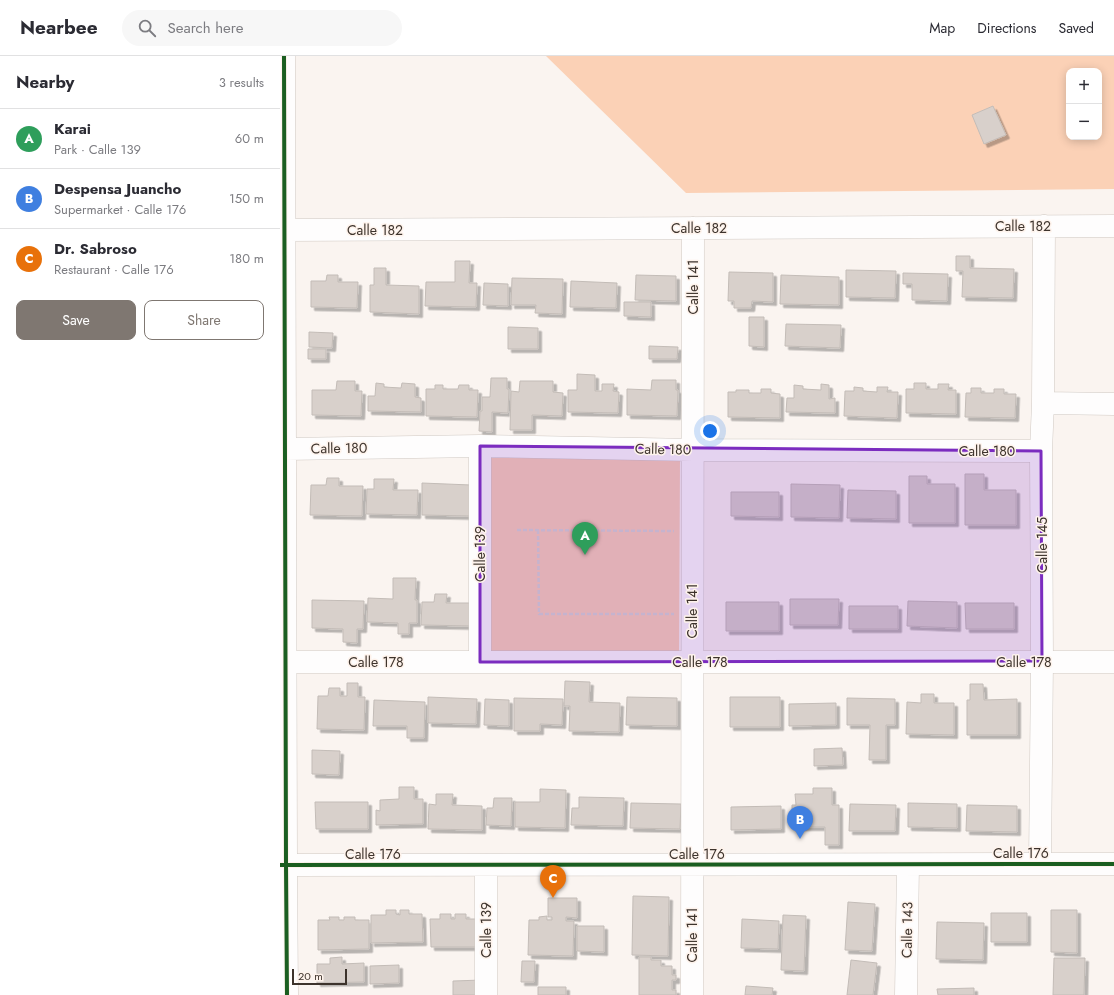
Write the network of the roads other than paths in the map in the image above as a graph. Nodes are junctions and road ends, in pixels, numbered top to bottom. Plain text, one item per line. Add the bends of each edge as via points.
1 (284, 56) edge
2 (282, 205) edge
3 (1044, 226) junction
4 (1114, 226) edge
5 (693, 228) junction
6 (284, 230) junction
7 (1043, 403) junction
8 (1114, 404) edge
9 (480, 446) junction
10 (285, 449) junction
11 (693, 450) junction
12 (1041, 451) junction
13 (283, 540) edge
14 (1042, 661) junction
15 (285, 662) junction
16 (480, 662) junction
17 (692, 662) junction
18 (1114, 662) edge
19 (1040, 864) junction
20 (1114, 864) edge
21 (283, 865) edge
22 (486, 865) junction
23 (908, 865) junction
24 (692, 866) junction
25 (287, 995) edge
26 (486, 995) edge
27 (692, 995) edge
28 (906, 995) edge

1 - 2 street
2 - 6 street
3 - 4 street, Calle 182
3 - 5 street, Calle 182
3 - 7 street, Calle 145
5 - 6 street, Calle 182
5 - 11 street, Calle 141
6 - 10 street
7 - 8 street
7 - 12 street, Calle 145
9 - 10 street, Calle 180
9 - 11 street, Calle 180
9 - 16 street, Calle 139
10 - 13 street
11 - 12 street, Calle 180
11 - 17 street, Calle 141
12 - 14 street, Calle 145
13 - 15 street
14 - 17 street, Calle 178
14 - 18 street, Calle 178
14 - 19 street, Calle 145
15 - 16 street, Calle 178
15 - 21 street
16 - 17 street, Calle 178
17 - 24 street, Calle 141
19 - 20 street, Calle 176
19 - 23 street, Calle 176
21 - 22 street, Calle 176
21 - 25 street
22 - 24 street, Calle 176
22 - 26 street, Calle 139
23 - 24 street, Calle 176
23 - 28 street, Calle 143
24 - 27 street, Calle 141

